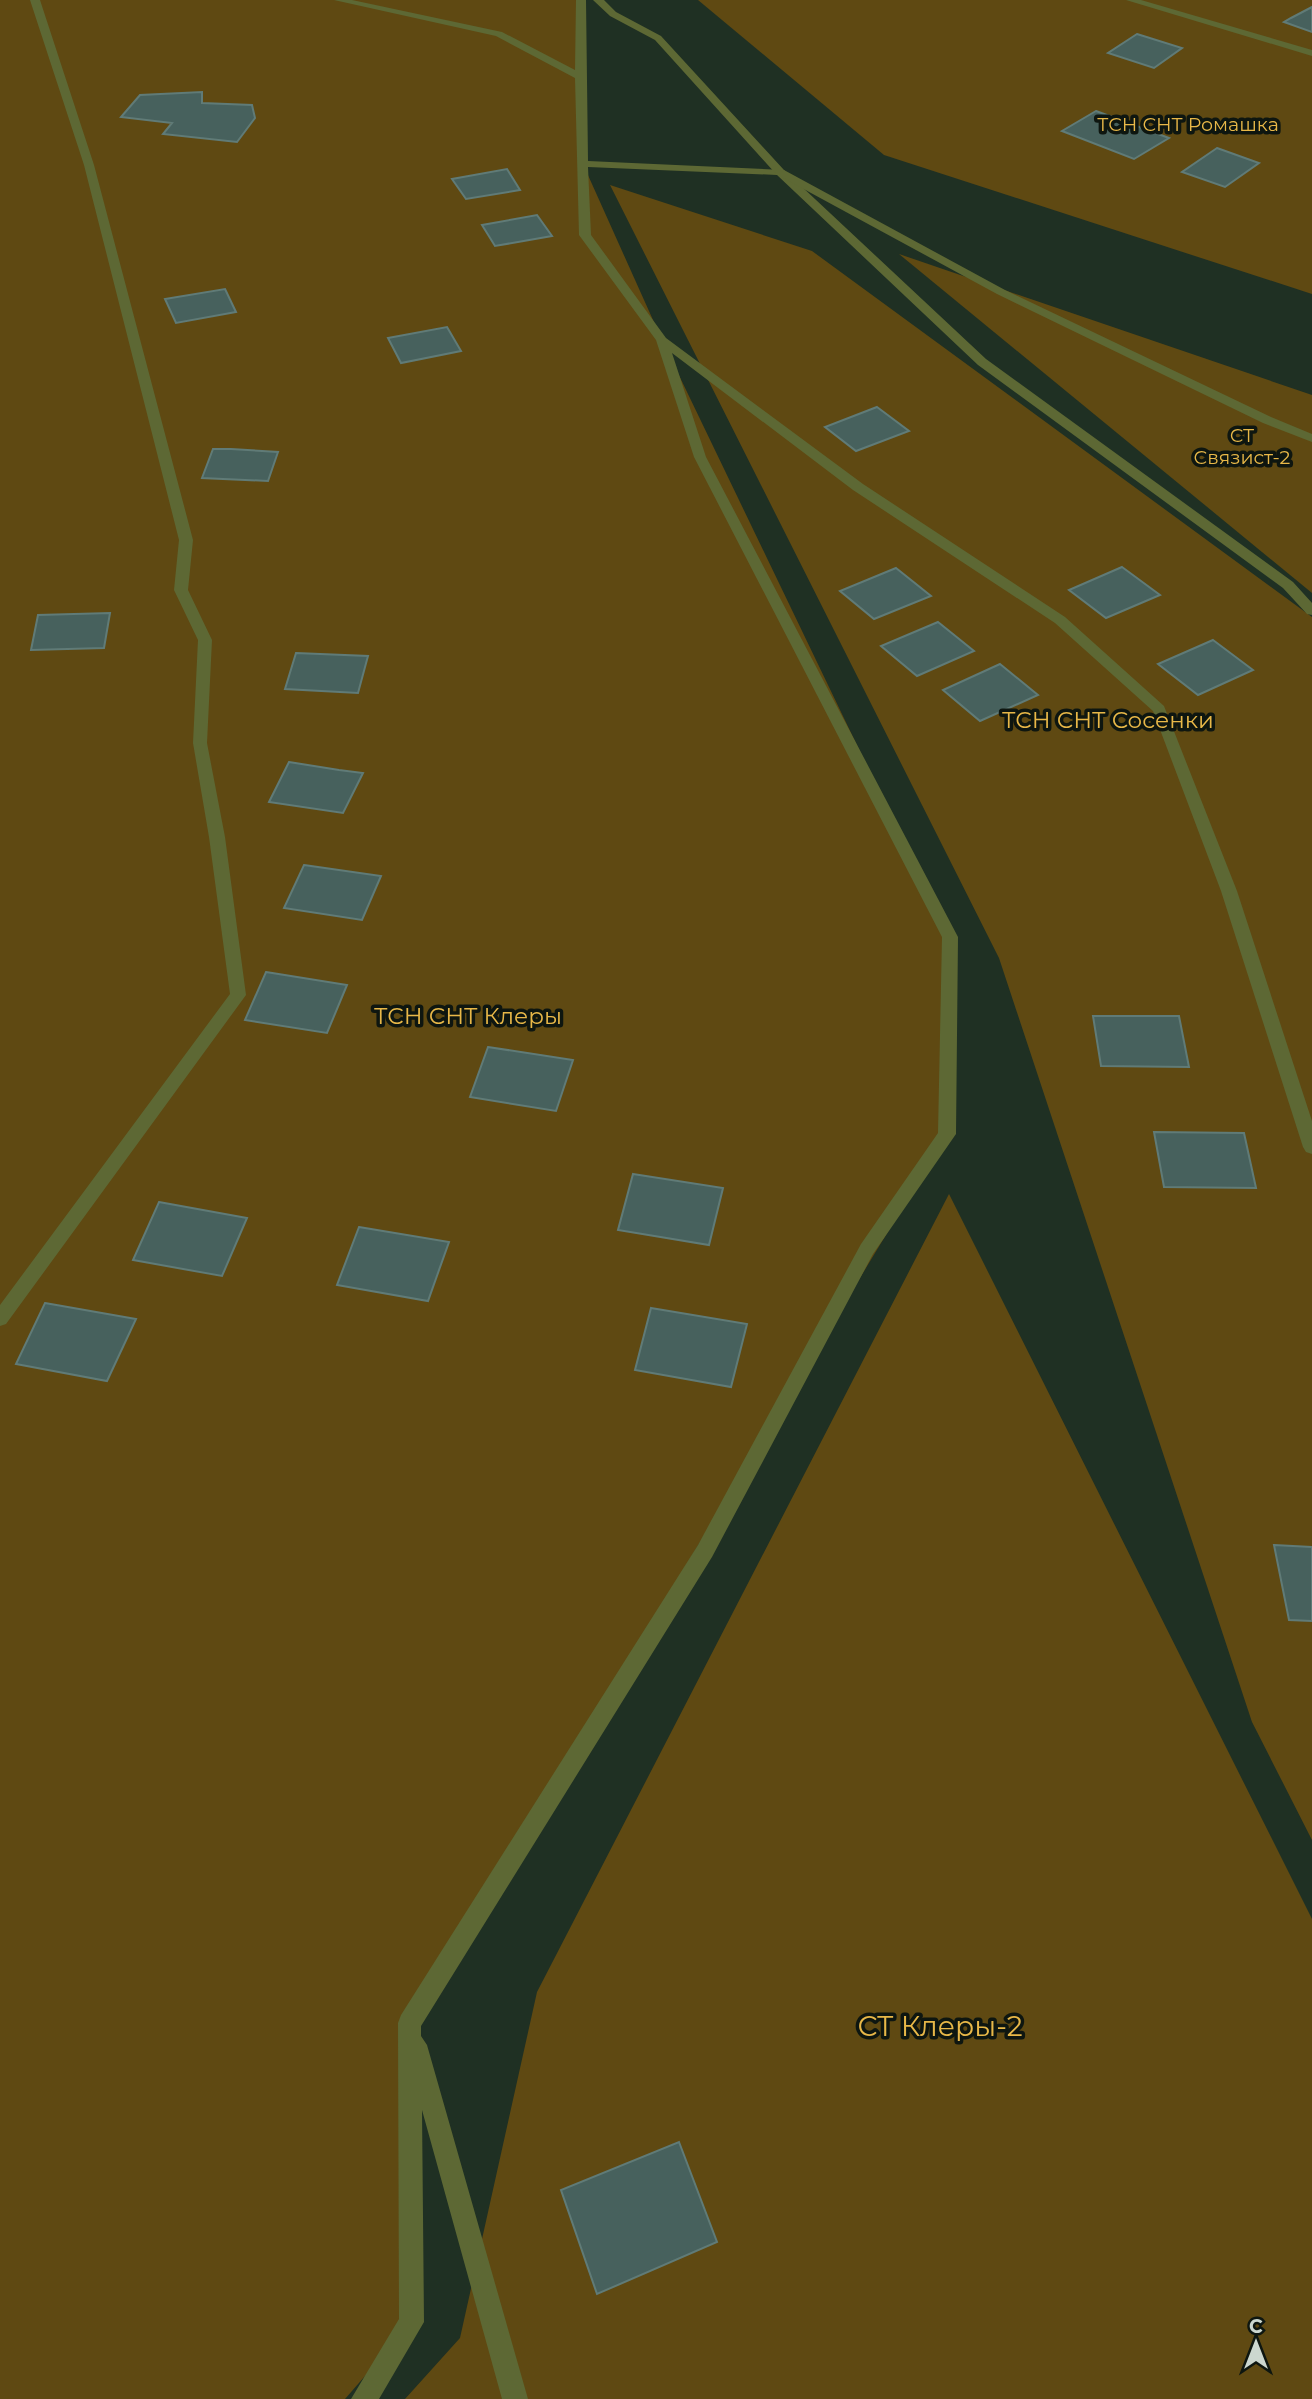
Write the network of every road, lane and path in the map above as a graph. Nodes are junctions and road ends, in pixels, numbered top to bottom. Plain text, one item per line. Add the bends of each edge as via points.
1 (35, 0) edge
2 (339, 0) edge
3 (581, 0) edge
4 (598, 0) edge
5 (1131, 0) edge
6 (1312, 53) edge
7 (580, 77) junction
8 (583, 164) junction
9 (780, 172) junction
10 (662, 340) junction
11 (1312, 438) edge
12 (1312, 611) edge
13 (1312, 1147) edge
14 (0, 1320) edge
15 (409, 2023) junction
16 (365, 2399) edge
17 (515, 2399) edge

1 - 14 street via 89,165 186,540 181,590 205,640 200,743 238,995
2 - 7 street via 499,34
3 - 7 street
4 - 9 street via 613,14 658,38
5 - 6 street
7 - 8 street
8 - 9 street
8 - 10 street via 585,235
9 - 11 street via 1001,292
9 - 12 street via 982,362 1288,585
10 - 13 street via 858,487 1060,620 1159,709 1228,891
10 - 15 street via 700,457 950,937 947,1134 867,1250 705,1551
15 - 16 street via 412,2322
15 - 17 street

